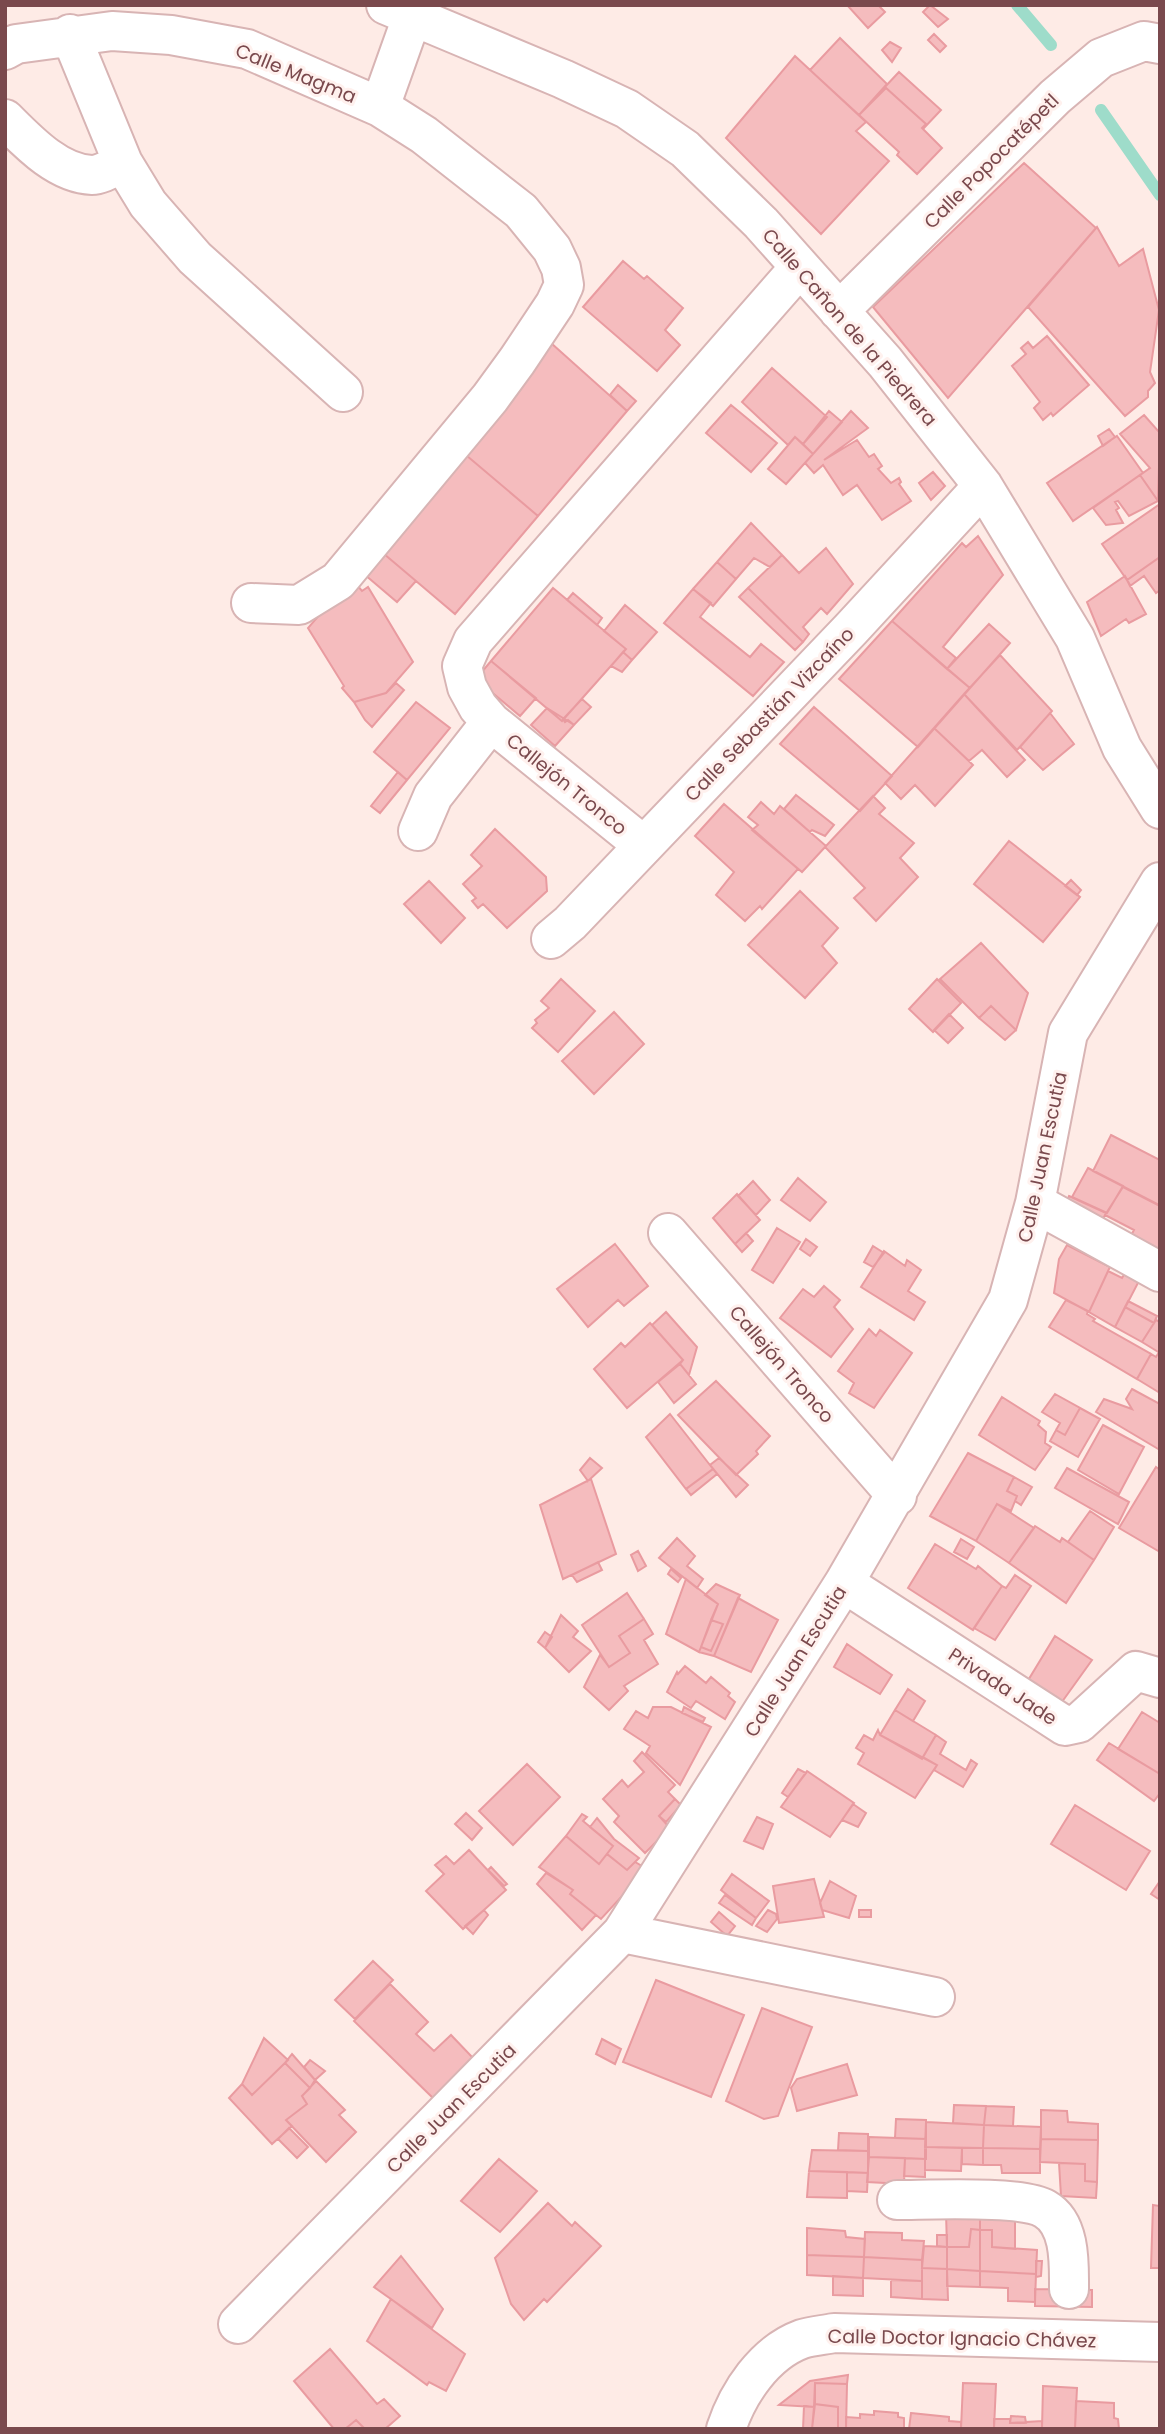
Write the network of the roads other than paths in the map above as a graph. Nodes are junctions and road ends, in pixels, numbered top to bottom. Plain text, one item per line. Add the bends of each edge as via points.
1 (399, 11) edge
2 (70, 34) junction
3 (1160, 44) edge
4 (5, 50) edge
5 (380, 107) junction
6 (5, 119) edge
7 (123, 163) junction
8 (800, 267) junction
9 (839, 311) junction
10 (343, 392) dead end
11 (983, 485) junction
12 (251, 603) dead end
13 (491, 722) junction
14 (1160, 809) edge
15 (418, 831) dead end
16 (643, 845) junction
17 (1160, 882) edge
18 (551, 939) dead end
19 (1035, 1203) junction
20 (668, 1233) dead end
21 (1160, 1272) edge
22 (897, 1496) junction
23 (844, 1583) junction
24 (1160, 1678) edge
25 (622, 1933) junction
26 (935, 1997) dead end
27 (897, 2200) dead end
28 (1069, 2312) junction
29 (238, 2324) dead end
30 (1160, 2342) edge
31 (726, 2429) edge

1 - 5 street, Calle Magma
1 - 8 street, Calle Cañon de la Piedrera via 627,109 685,149
2 - 4 street, Calle Magma
2 - 5 street, Calle Magma via 171,35 247,49
2 - 7 street
3 - 9 street, Calle Popocatépetl via 1144,41 1101,58 1055,97
5 - 12 street, Calle Magma via 424,135 520,211 552,249 564,285 490,398 338,581 299,605
6 - 7 street via 29,143 67,169 94,175
7 - 10 street via 148,204 195,258
8 - 9 street, Calle Cañon de la Piedrera
8 - 13 street, Callejón Tronco via 473,642 462,666 467,687
9 - 11 street, Calle Cañon de la Piedrera
11 - 14 street, Calle Cañon de la Piedrera via 1075,638 1122,748
11 - 16 street, Calle Sebastián Vizcaíno
13 - 15 street via 433,796
13 - 16 street, Callejón Tronco
16 - 18 street, Calle Sebastián Vizcaíno
17 - 19 street, Calle Juan Escutia via 1068,1033
19 - 21 street
19 - 22 street, Calle Juan Escutia via 1008,1300
20 - 22 street, Callejón Tronco
22 - 23 street, Calle Juan Escutia
23 - 24 street, Privada Jade via 1065,1726 1079,1723 1136,1671
23 - 25 street, Calle Juan Escutia
25 - 26 street
25 - 29 street, Calle Juan Escutia
27 - 28 street via 1009,2202 1044,2209 1058,2224 1069,2249
28 - 30 street, Calle Doctor Ignacio Chávez
28 - 31 street, Calle Doctor Ignacio Chávez via 801,2339 766,2362 736,2401

